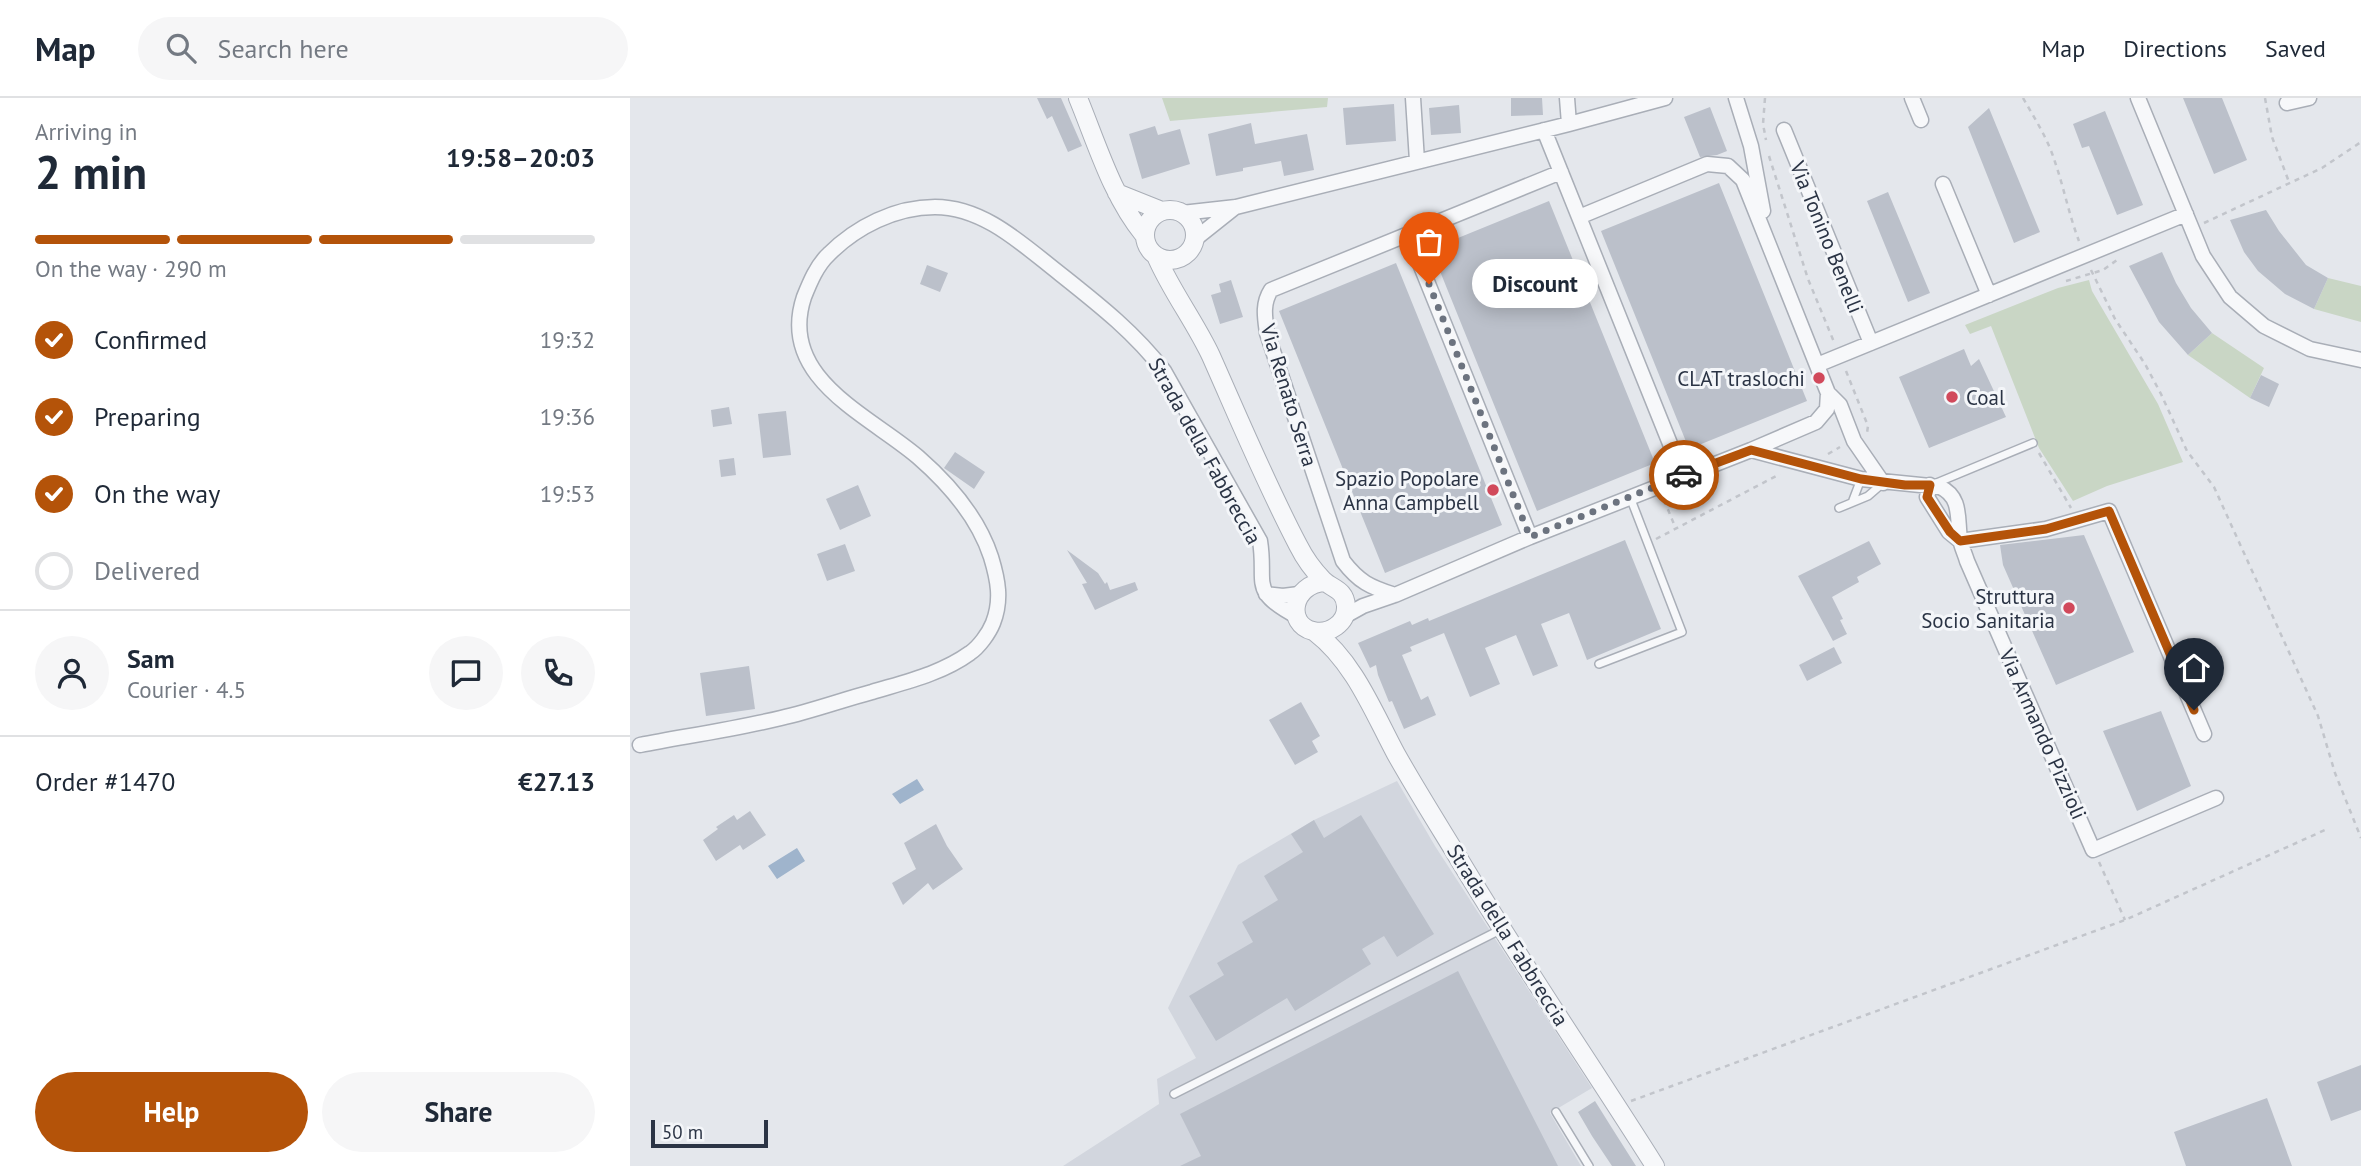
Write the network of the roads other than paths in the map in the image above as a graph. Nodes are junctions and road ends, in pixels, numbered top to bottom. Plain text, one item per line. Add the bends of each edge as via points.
1 (1078, 98) edge
2 (1413, 98) edge
3 (1567, 98) edge
4 (1664, 98) edge
5 (1736, 98) edge
6 (1912, 98) edge
7 (2138, 98) edge
8 (2309, 98) edge
9 (2287, 103) dead end
10 (1921, 120) dead end
11 (1569, 124) junction
12 (1544, 130) junction
13 (1784, 130) dead end
14 (1418, 161) junction
15 (1561, 172) junction
16 (1943, 184) dead end
17 (1118, 193) junction
18 (1236, 207) junction
19 (1162, 211) junction
20 (1182, 213) junction
21 (2186, 214) junction
22 (1579, 217) junction
23 (1408, 234) junction
24 (1144, 235) junction
25 (1195, 239) junction
26 (1769, 244) junction
27 (1157, 258) junction
28 (1180, 258) junction
29 (1177, 295) junction
30 (1989, 295) junction
31 (1871, 343) junction
32 (2361, 360) edge
33 (1817, 365) junction
34 (1828, 393) junction
35 (2033, 443) road end
36 (1751, 450) junction
37 (1683, 476) junction
38 (1861, 479) junction
39 (1883, 483) junction
40 (1930, 485) junction
41 (1630, 497) junction
42 (1853, 500) junction
43 (1839, 508) dead end
44 (1530, 537) junction
45 (1960, 541) junction
46 (1300, 548) junction
47 (1325, 582) junction
48 (1302, 591) junction
49 (1266, 594) junction
50 (1395, 595) junction
51 (1298, 617) junction
52 (1343, 619) junction
53 (1315, 632) junction
54 (1347, 663) junction
55 (1599, 664) dead end
56 (2204, 734) dead end
57 (640, 746) dead end
58 (2216, 798) dead end
59 (1501, 930) junction
60 (1174, 1094) dead end
61 (1556, 1112) dead end
62 (1589, 1166) edge
63 (1655, 1166) edge

1 - 17 street
2 - 14 street
3 - 11 street
4 - 11 street
5 - 26 street via 1751,146
6 - 10 street
7 - 21 street
8 - 9 street
11 - 12 street
12 - 14 street
12 - 15 street
13 - 31 street, Via Tonino Benelli
14 - 18 street
15 - 22 street
15 - 23 street, Via Renato Serra
16 - 30 street
17 - 19 street
17 - 24 street
18 - 20 street
18 - 25 street
19 - 20 street
19 - 24 street via 1149,220
20 - 25 street via 1193,224
21 - 30 street
21 - 32 street via 2203,256 2230,297 2264,326 2310,349
22 - 26 street via 1707,164 1728,166 1744,180
22 - 37 street
23 - 44 street
23 - 50 street, Via Renato Serra via 1271,290 1264,311 1267,333 1343,561 1355,577
24 - 27 street
25 - 28 street
26 - 33 street
27 - 28 street
27 - 29 street, Strada della Fabbreccia
28 - 29 street
29 - 46 street, Strada della Fabbreccia via 1210,354
30 - 31 street
31 - 33 street
33 - 34 street
34 - 36 street via 1827,409 1816,422
34 - 39 street via 1840,405 1854,440
35 - 40 lane
36 - 37 street
36 - 38 street
37 - 41 street
38 - 39 street
38 - 42 lane
39 - 40 street
39 - 42 lane via 1868,496
40 - 45 street, Via Armando Pizzioli via 1927,497
40 - 45 street, Via Armando Pizzioli via 1955,498
41 - 44 street
41 - 55 lane via 1682,632
42 - 43 lane
44 - 50 street
45 - 56 street via 2046,529 2109,511
45 - 58 street, Via Armando Pizzioli via 2093,850
46 - 47 street, Strada della Fabbreccia
46 - 48 street, Strada della Fabbreccia
47 - 48 street
47 - 52 street, Strada della Fabbreccia via 1343,594
48 - 49 street
48 - 51 street, Strada della Fabbreccia via 1296,605
49 - 51 street, Strada della Fabbreccia
49 - 57 street, Strada della Fabbreccia via 1261,586 1260,541 1164,371 1144,345 1117,318 984,219 938,207 915,208 847,237 824,258 801,309 800,339 812,369 835,396 915,455 946,483 968,513 998,579 999,604 991,627 974,651 919,678 782,718
50 - 52 street
51 - 53 street, Strada della Fabbreccia
52 - 53 street via 1329,631
52 - 54 street, Strada della Fabbreccia
53 - 54 street, Strada della Fabbreccia
54 - 59 street, Strada della Fabbreccia
59 - 60 lane
59 - 63 street, Strada della Fabbreccia
61 - 62 lane

